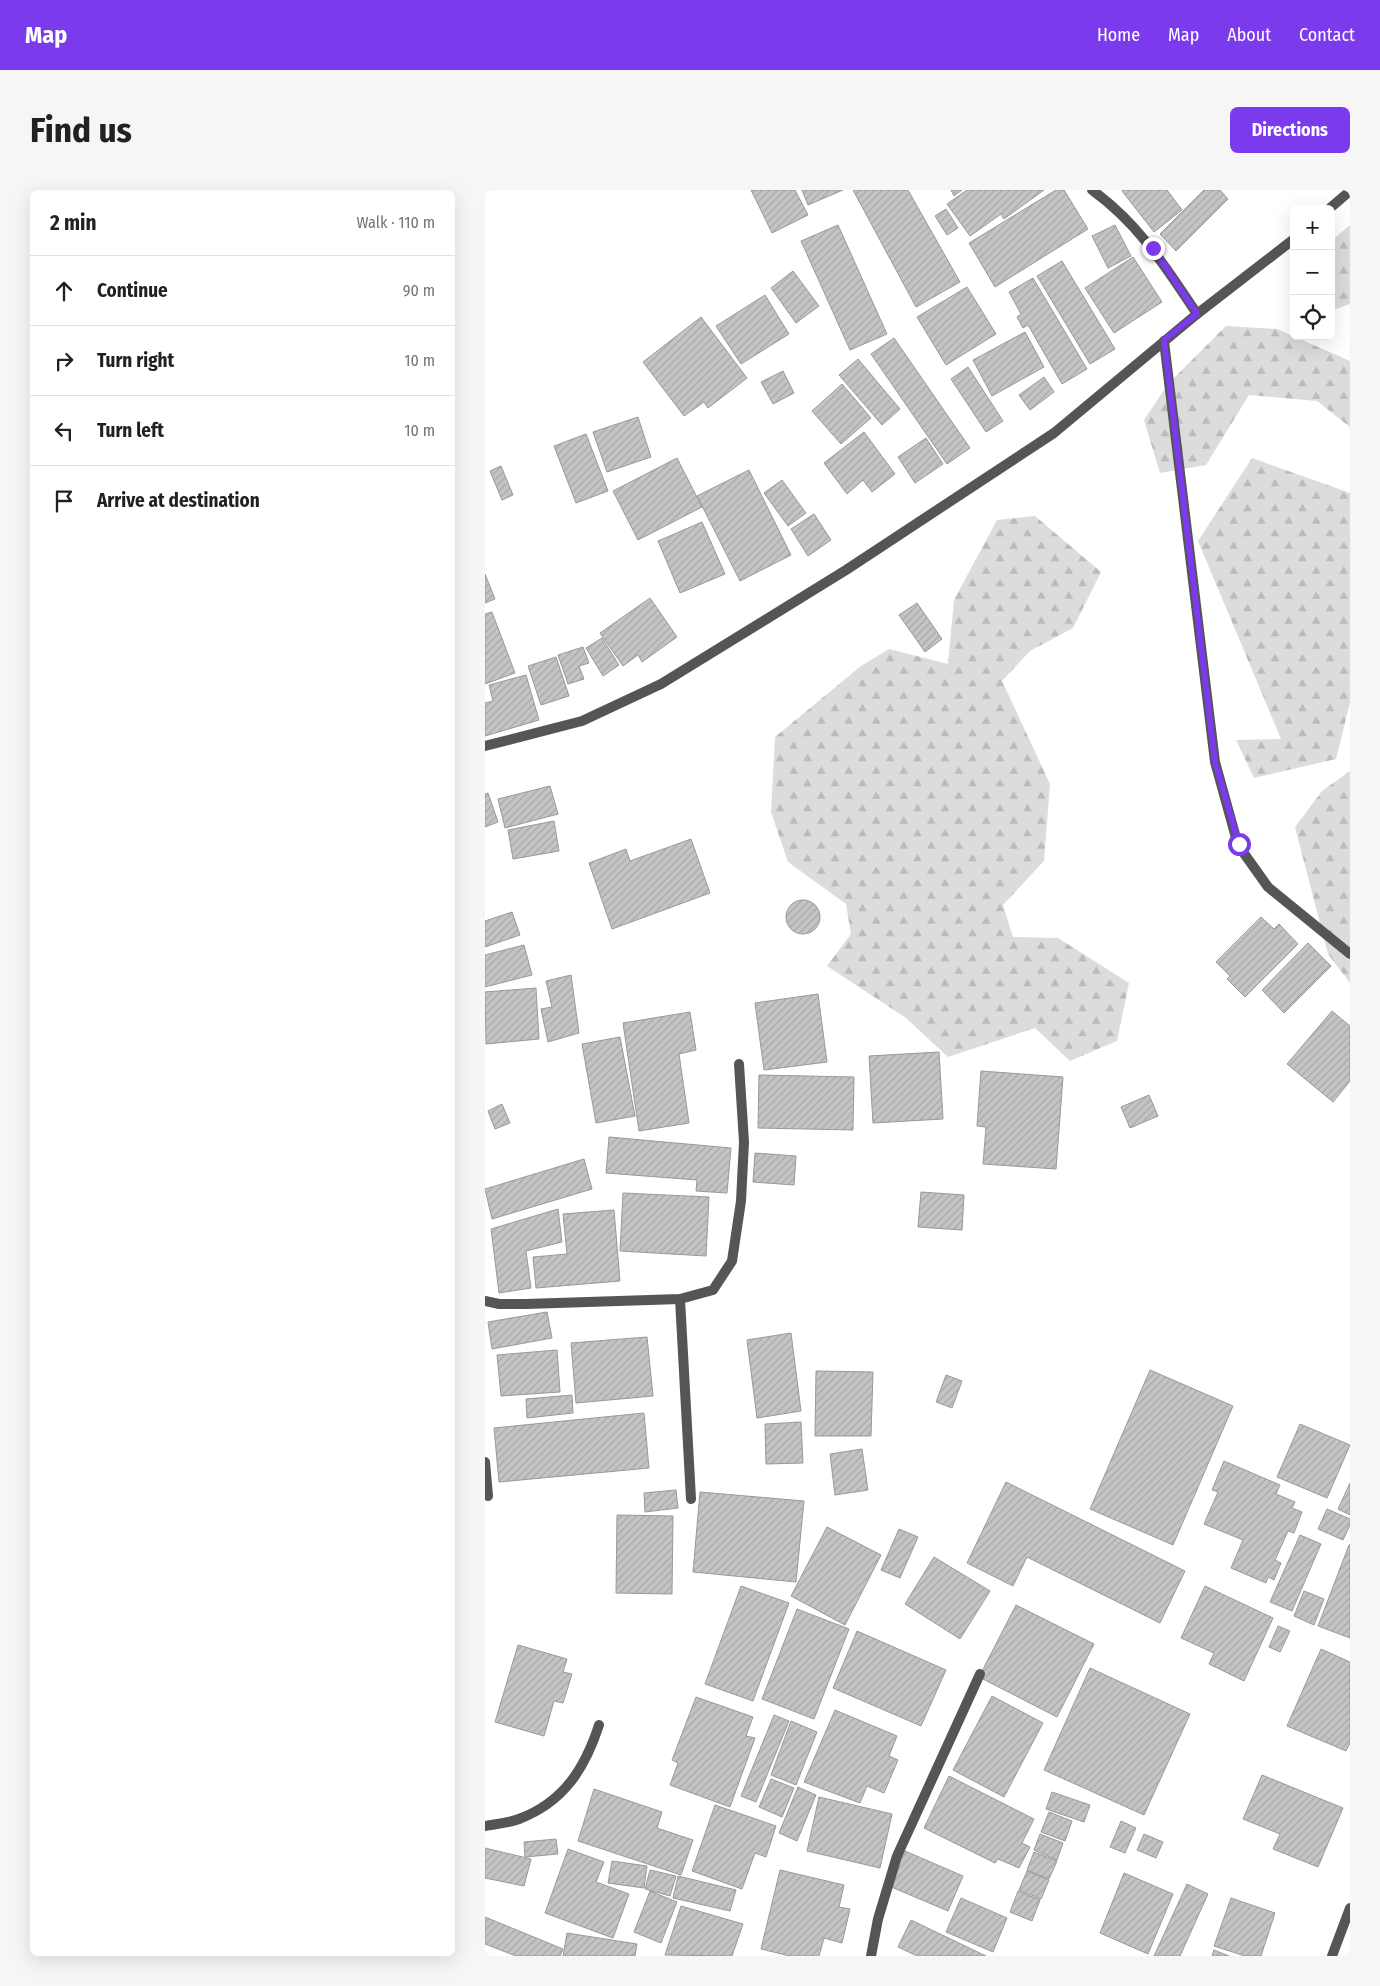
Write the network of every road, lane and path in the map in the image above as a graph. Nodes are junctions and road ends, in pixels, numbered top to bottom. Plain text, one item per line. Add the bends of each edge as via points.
1 (1092, 190) edge
2 (1350, 191) edge
3 (1334, 205) edge
4 (1290, 242) edge
5 (1197, 314) junction
6 (1164, 340) junction
7 (485, 746) edge
8 (1350, 954) edge
9 (739, 1064) dead end
10 (680, 1299) junction
11 (485, 1301) edge
12 (485, 1462) edge
13 (488, 1496) dead end
14 (691, 1499) dead end
15 (981, 1674) dead end
16 (599, 1725) dead end
17 (485, 1826) edge
18 (1350, 1908) edge
19 (871, 1956) edge
20 (1333, 1956) edge

1 - 5 street via 1111,204 1153,248
2 - 3 street
4 - 5 street
5 - 6 street
6 - 7 street via 1054,432 846,570 661,684 581,721
6 - 8 street via 1215,762 1239,844 1268,887
9 - 10 street via 744,1142 741,1201 732,1261 713,1290
10 - 11 street via 526,1304
10 - 14 street
12 - 13 street
15 - 19 street via 897,1856 878,1919
16 - 17 street via 590,1752 563,1793 518,1820
18 - 20 street

